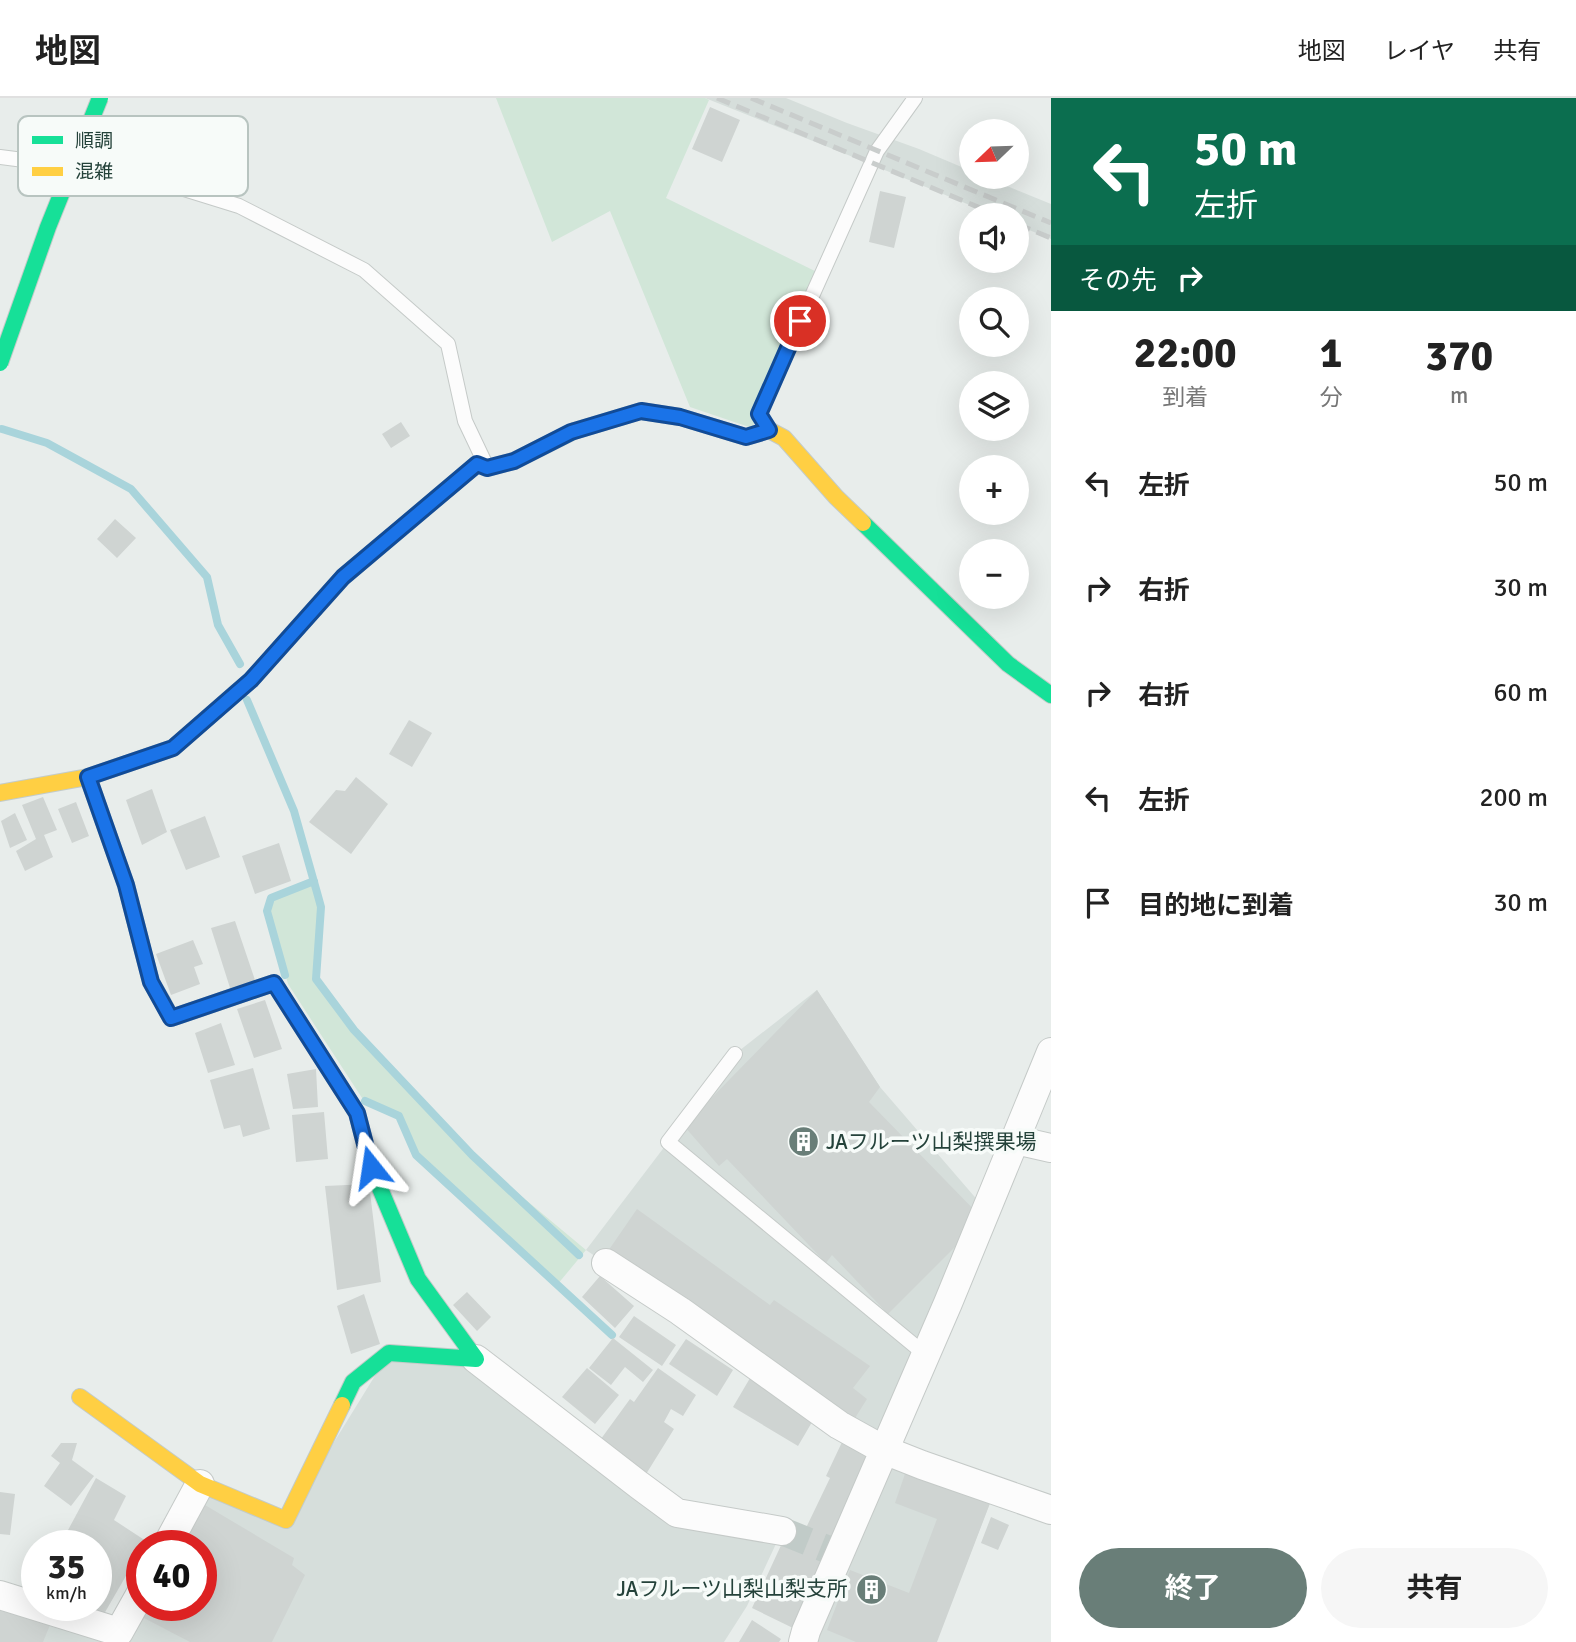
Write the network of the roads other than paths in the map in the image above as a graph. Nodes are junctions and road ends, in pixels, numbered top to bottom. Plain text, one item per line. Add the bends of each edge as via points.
1 (100, 98) edge
2 (915, 98) edge
3 (93, 116) edge
4 (0, 157) edge
5 (18, 159) edge
6 (61, 196) edge
7 (207, 196) edge
8 (0, 363) edge
9 (769, 430) junction
10 (487, 468) junction
11 (1051, 695) edge
12 (88, 777) junction
13 (0, 793) edge
14 (1051, 1052) edge
15 (735, 1054) dead end
16 (1015, 1140) junction
17 (1051, 1148) edge
18 (606, 1263) dead end
19 (926, 1355) junction
20 (476, 1359) junction
21 (80, 1397) dead end
22 (884, 1450) junction
23 (200, 1484) junction
24 (1051, 1510) edge
25 (175, 1530) edge
26 (782, 1531) tunnel mouth
27 (0, 1595) edge
28 (126, 1620) edge
29 (803, 1642) edge

1 - 3 street, bridge
2 - 9 lane via 877,151 764,401 759,414
4 - 5 lane
6 - 8 street, bridge
7 - 10 lane via 240,206 364,270 448,344 465,421
9 - 10 street via 746,437 680,417 641,411 571,432 514,461
9 - 11 street via 784,438 836,497 1008,664
10 - 12 street via 477,464 343,577 251,680 173,748
12 - 13 street
12 - 20 street via 126,885 151,982 171,1018 274,983 357,1113 371,1167 418,1279
14 - 16 street
15 - 19 lane via 668,1142
16 - 17 street
16 - 19 street
18 - 22 street via 839,1425
19 - 22 street
20 - 23 street via 389,1353 353,1382 286,1520
20 - 26 street via 677,1513
21 - 23 street
22 - 24 street
22 - 29 street
23 - 25 street
27 - 28 street via 119,1632

